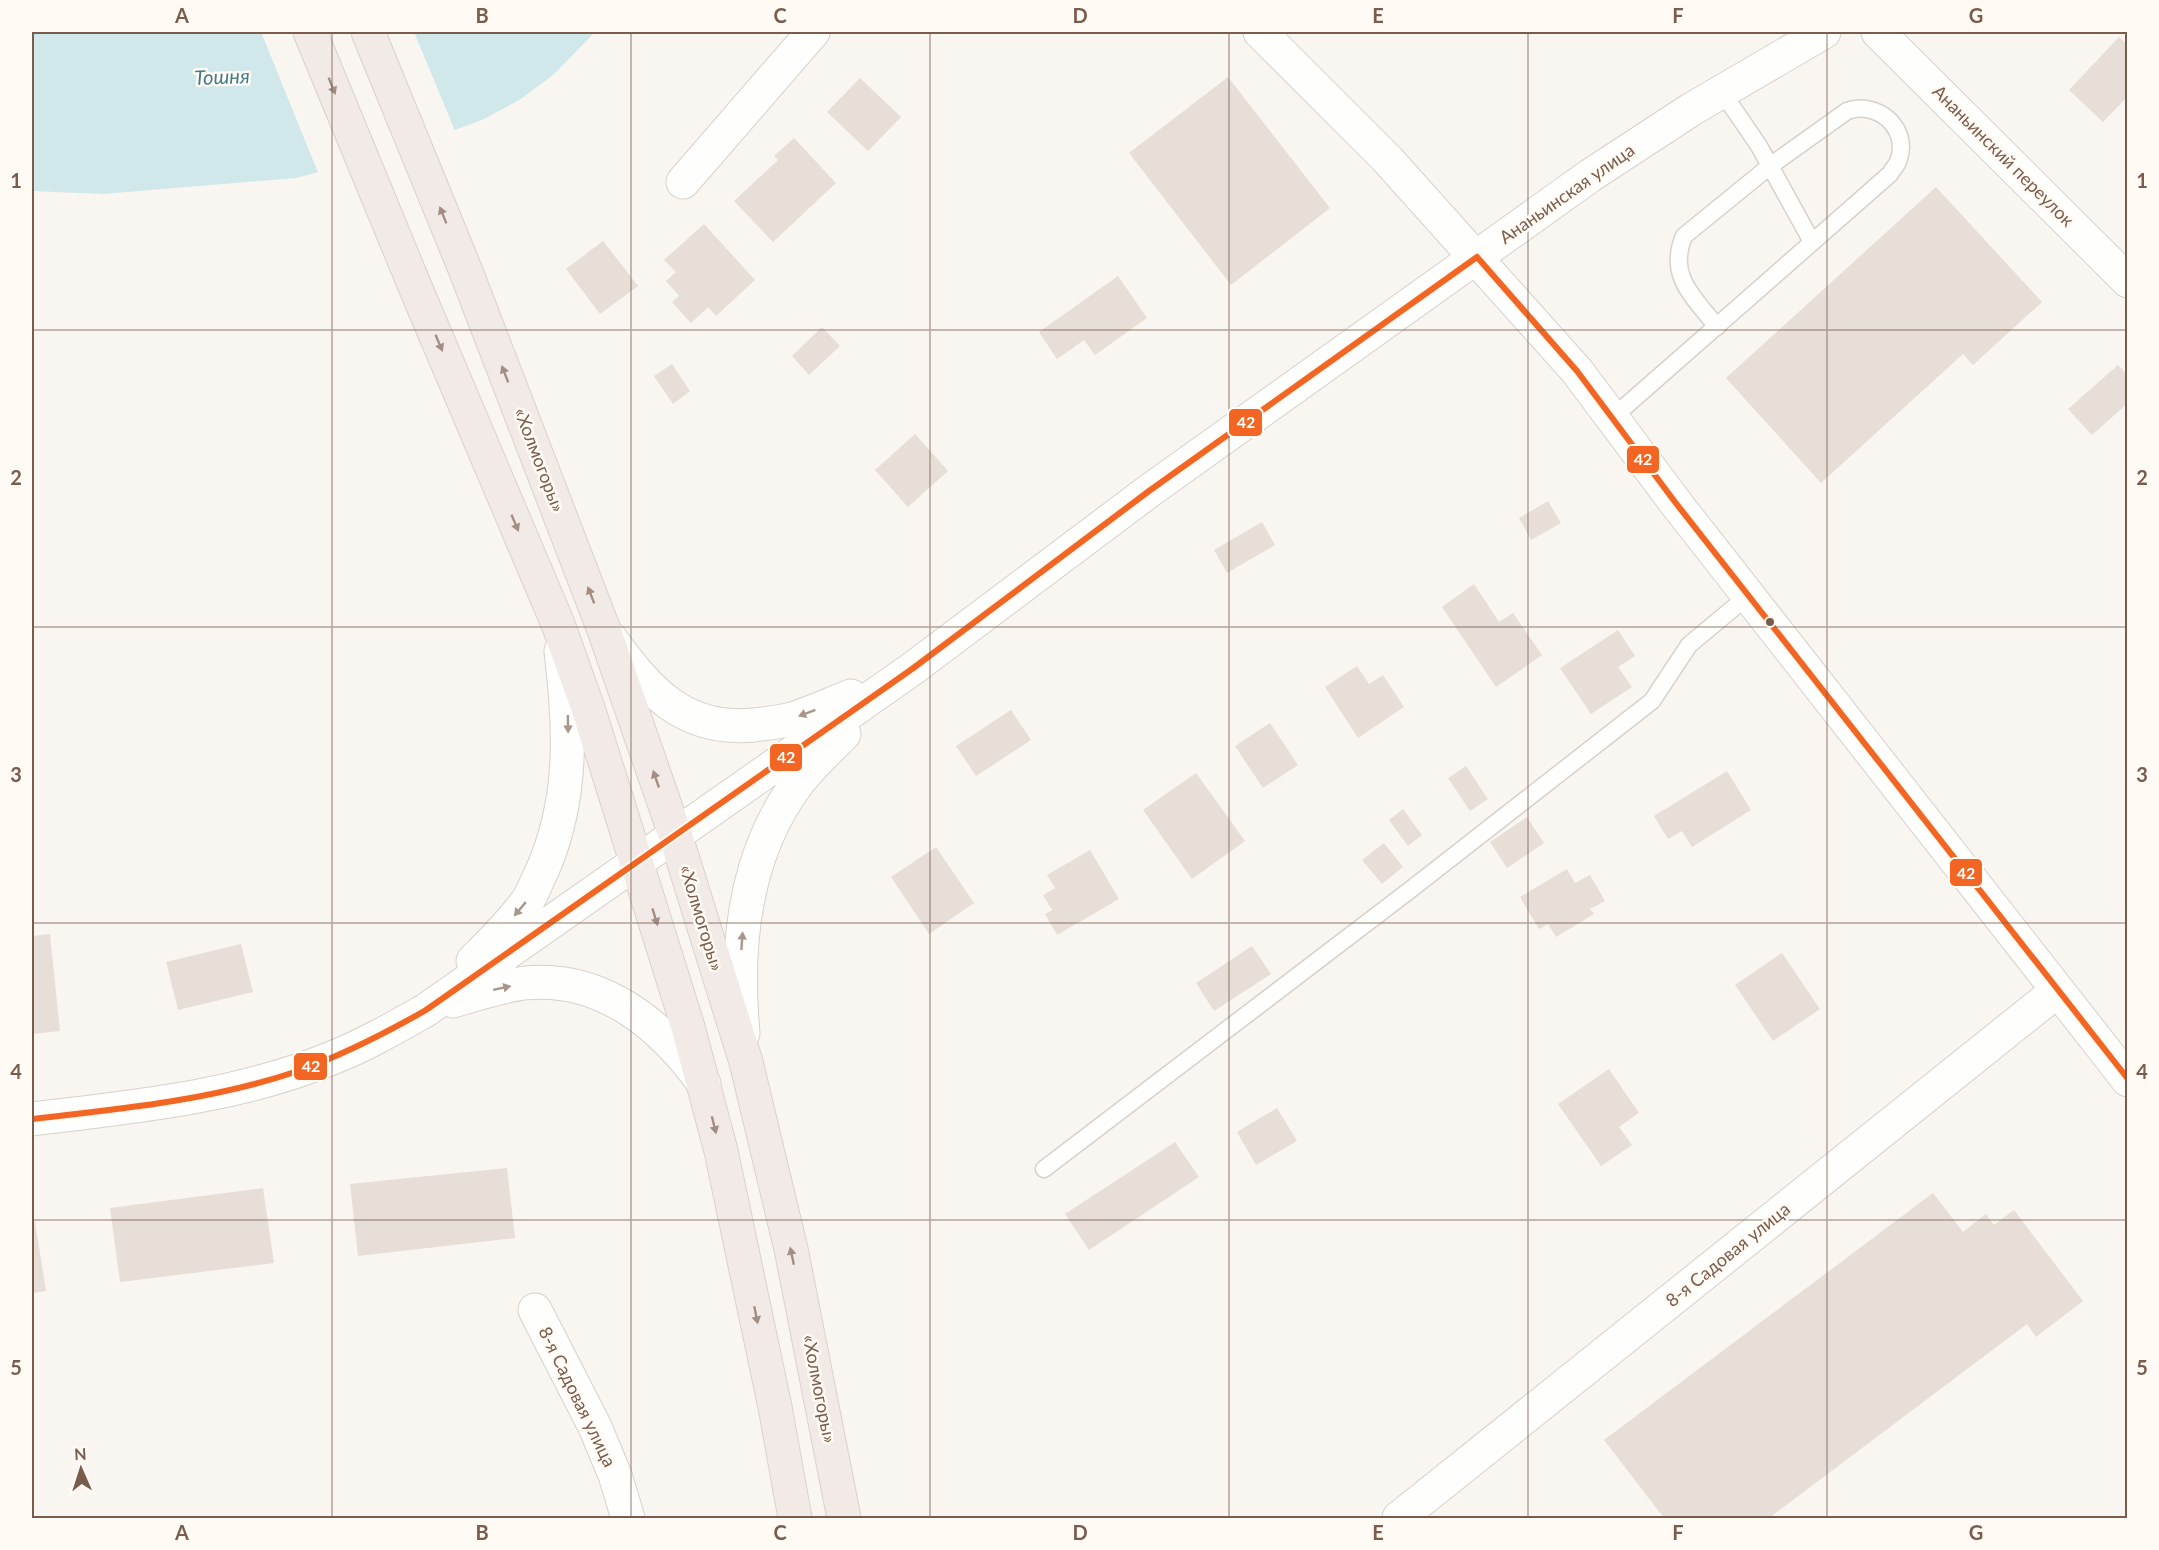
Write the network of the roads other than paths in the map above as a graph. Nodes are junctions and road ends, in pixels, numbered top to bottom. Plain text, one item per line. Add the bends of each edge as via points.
1 (310, 32) edge
2 (368, 32) edge
3 (813, 32) edge
4 (1260, 32) edge
5 (1824, 32) edge
6 (1878, 32) edge
7 (1722, 92) junction
8 (1770, 166) junction
9 (683, 182) dead end
10 (1812, 242) junction
11 (1477, 257) junction
12 (2127, 280) edge
13 (1717, 327) junction
14 (1612, 418) junction
15 (1749, 595) junction
16 (558, 624) junction
17 (604, 630) junction
18 (900, 677) junction
19 (675, 834) junction
20 (638, 861) junction
21 (2057, 991) junction
22 (426, 1010) junction
23 (746, 1062) junction
24 (2127, 1080) edge
25 (704, 1084) junction
26 (32, 1119) edge
27 (1044, 1169) dead end
28 (535, 1310) dead end
29 (628, 1518) edge
30 (795, 1518) edge
31 (844, 1518) edge
32 (1399, 1518) edge

1 -> 16 highway
17 -> 2 highway, «Холмогоры» via 465,269
3 - 9 street
4 - 11 street via 1388,160
5 - 7 street, Ананьинская улица
6 - 12 street, Ананьинский переулок
7 - 8 lane
7 - 11 street, Ананьинская улица via 1591,175
8 - 10 lane
8 - 10 lane via 1857,107 1884,114 1898,130 1898,162 1890,174
8 - 13 lane via 1684,236 1679,249 1677,266 1683,284
10 - 13 lane
11 - 14 street via 1578,371
11 - 18 street, Ананьинская улица via 1149,491
13 - 14 lane
14 - 15 street
15 - 21 street
15 - 27 lane via 1689,645 1652,701
16 - 20 highway
16 -> 22 street via 568,744 567,782 553,843 529,898 492,943
18 -> 17 street via 793,719 716,725 693,718 652,690
19 -> 17 highway, «Холмогоры»
18 - 19 street, Ананьинская улица
23 -> 18 street via 740,965 743,926 760,856 800,780
19 - 20 street, Ананьинская улица
19 - 23 highway, «Холмогоры»
20 - 22 street, Ананьинская улица
20 -> 25 highway
21 - 24 street
21 - 32 street, 8-я Садовая улица
22 -> 25 street via 525,983 581,988 640,1015 681,1053
22 - 26 street, Ананьинская улица via 341,1054 283,1075 182,1099
31 -> 23 highway, «Холмогоры» via 791,1249
25 -> 30 highway via 745,1260
28 - 29 street, 8-я Садовая улица via 595,1427

